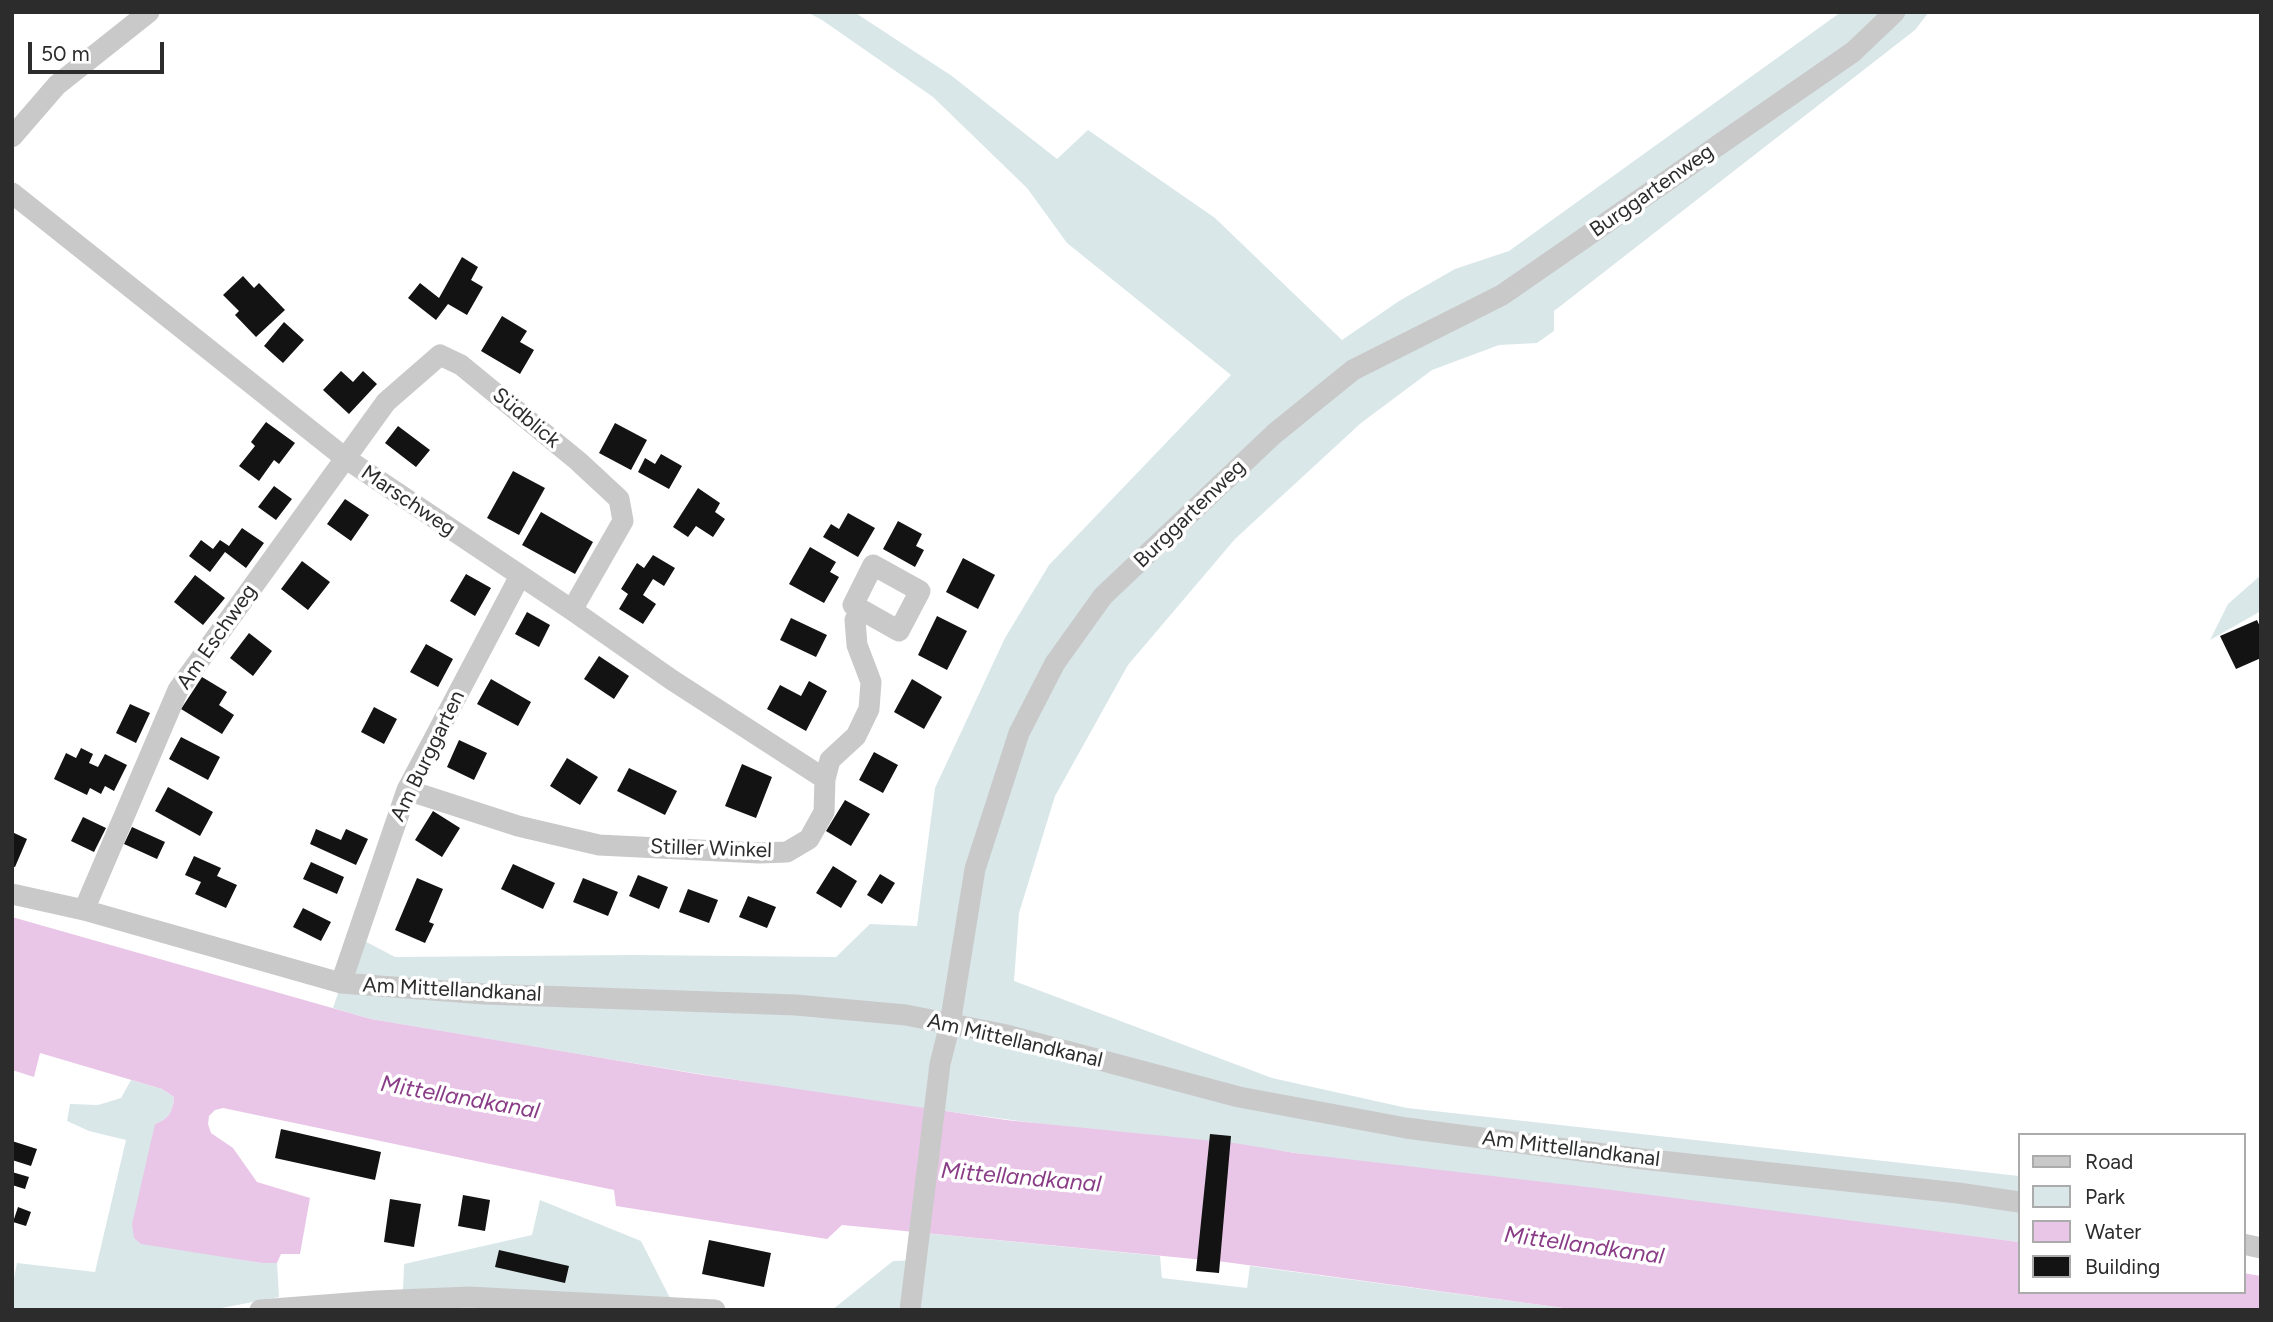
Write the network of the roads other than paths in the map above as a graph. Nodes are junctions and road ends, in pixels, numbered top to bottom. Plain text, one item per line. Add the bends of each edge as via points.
1 (149, 12) edge
2 (1895, 12) edge
3 (12, 137) edge
4 (12, 192) edge
5 (345, 458) junction
6 (520, 576) junction
7 (572, 610) junction
8 (860, 610) dead end
9 (825, 779) junction
10 (407, 790) junction
11 (12, 894) edge
12 (84, 910) junction
13 (341, 983) junction
14 (950, 1024) junction
15 (2018, 1202) edge
16 (260, 1310) edge
17 (715, 1310) edge
18 (910, 1310) edge

1 - 3 street via 57,85
2 - 14 street, Burggartenweg via 1853,52 1502,295 1353,370 1274,434 1103,596 1055,663 1019,733 975,869
4 - 5 street, Marschweg
5 - 6 street, Marschweg
5 - 7 street, Südblick via 386,402 439,355 461,365 619,499 623,522
5 - 12 street, Am Eschweg via 177,691
6 - 7 street, Marschweg
6 - 10 street, Am Burggarten
7 - 9 street, Marschweg
8 - 9 street, Stiller Winkel via 855,620 857,645 871,682 869,709 856,736 830,760
9 - 10 street, Stiller Winkel via 824,812 809,839 787,852 758,853 598,845 518,826
10 - 13 street, Am Burggarten
11 - 12 street, Am Mittellandkanal
12 - 13 street, Am Mittellandkanal
13 - 14 street, Am Mittellandkanal via 484,994 796,1005 906,1015
14 - 15 street, Am Mittellandkanal via 1239,1097 1406,1128
14 - 18 street, Burggartenweg via 940,1064
16 - 17 street via 470,1297

